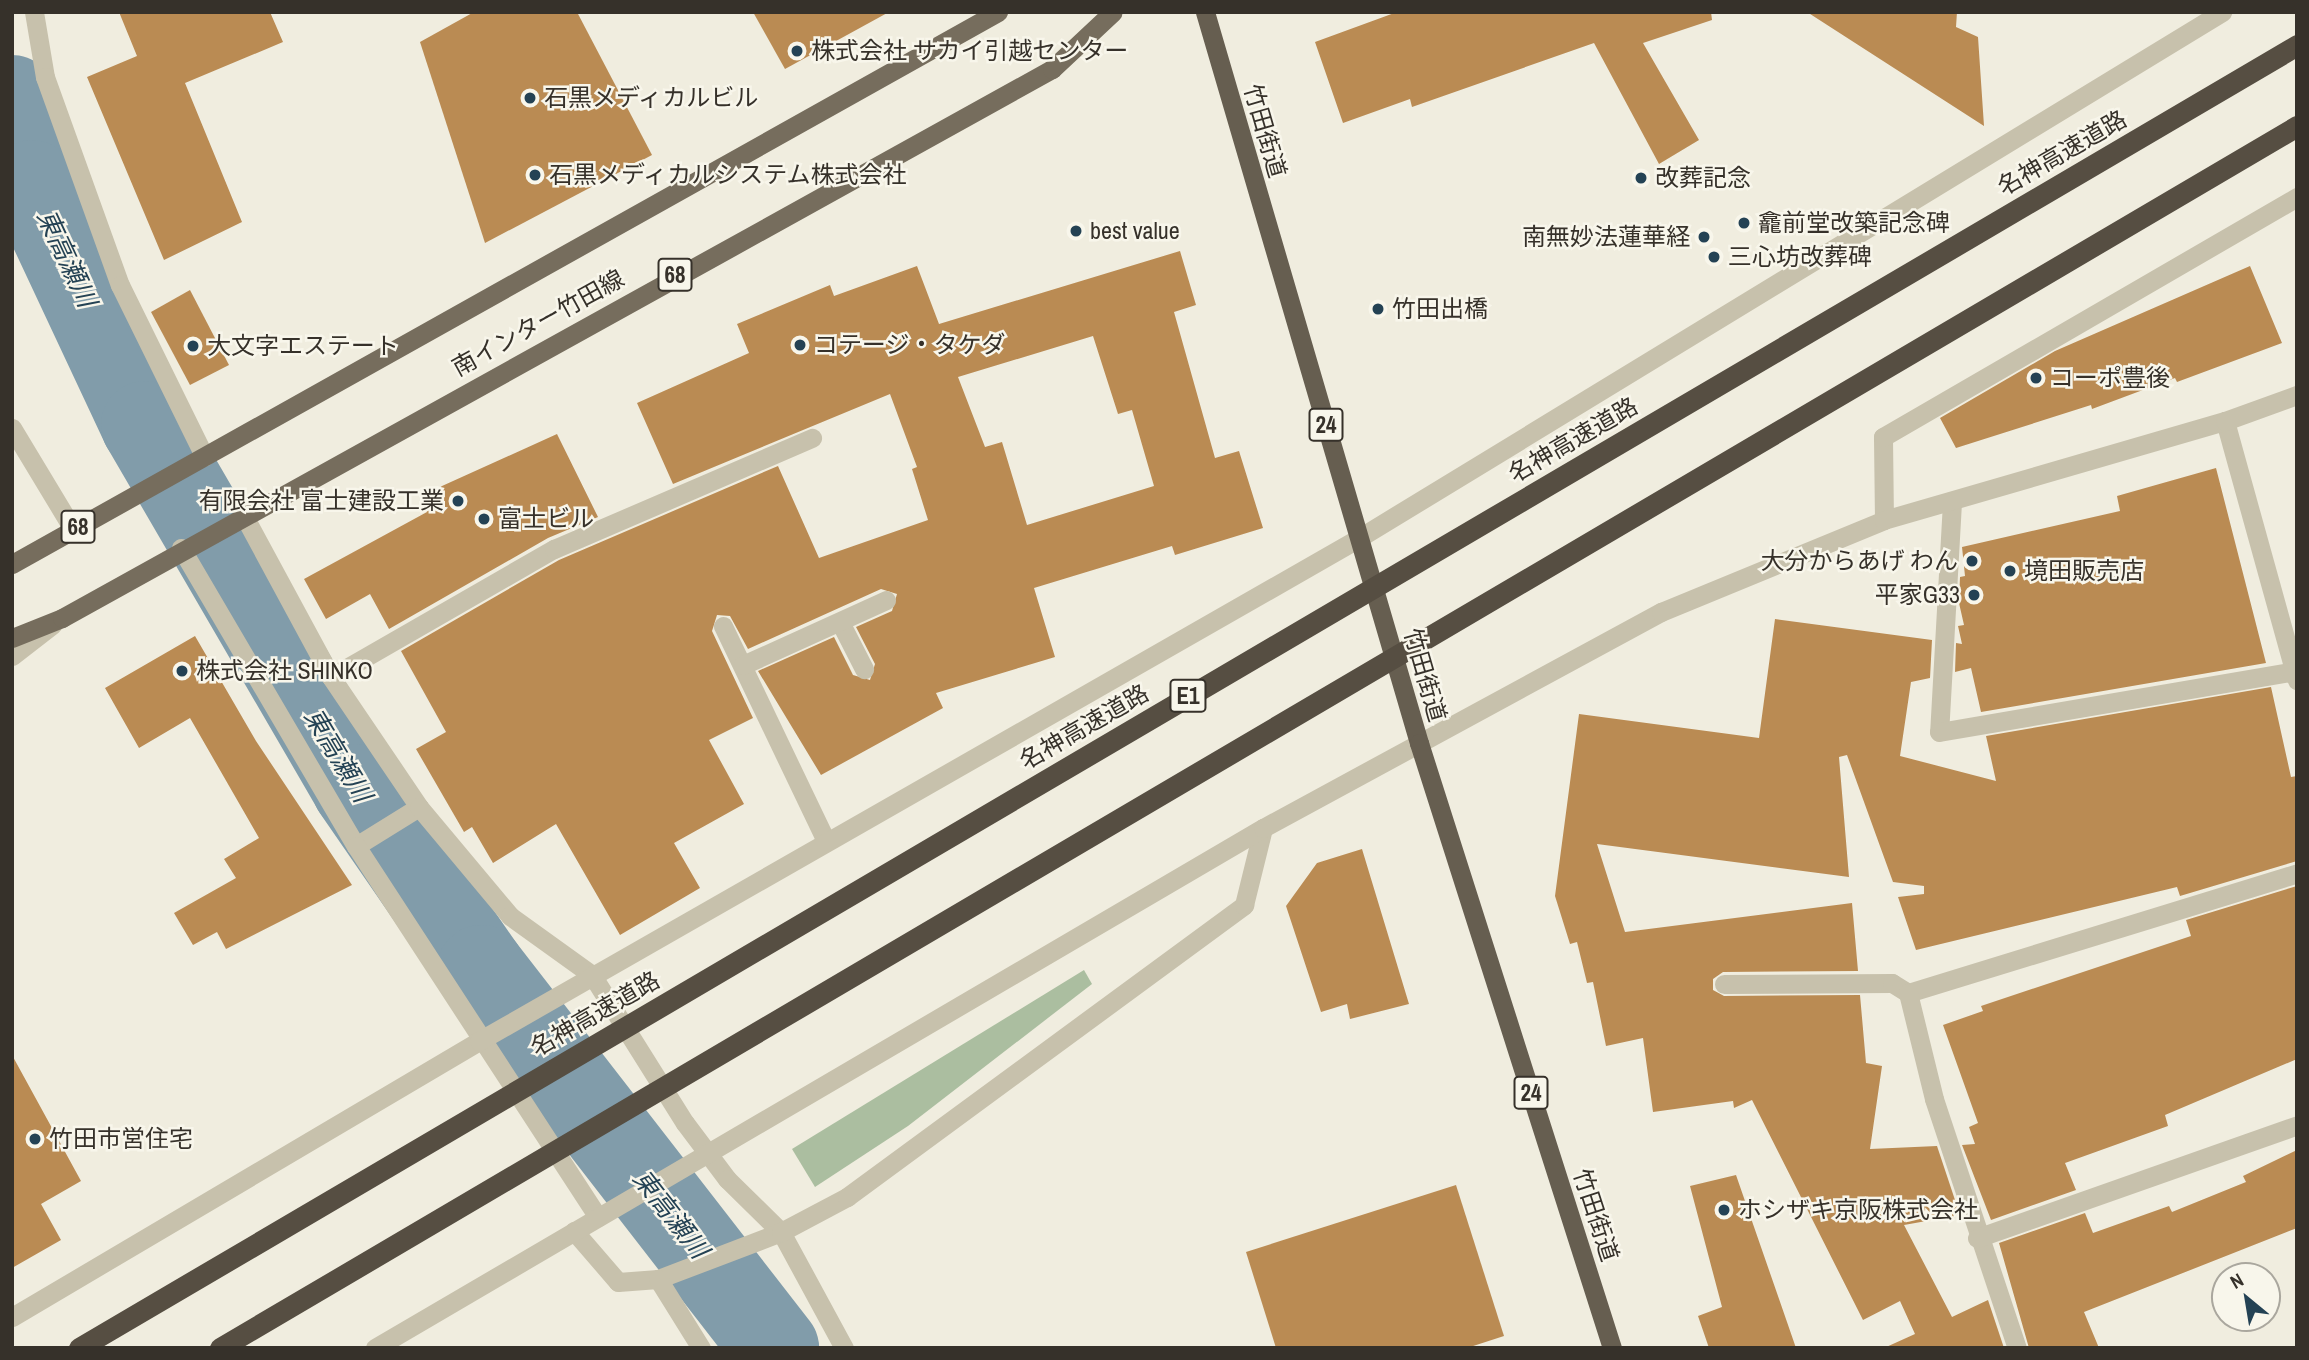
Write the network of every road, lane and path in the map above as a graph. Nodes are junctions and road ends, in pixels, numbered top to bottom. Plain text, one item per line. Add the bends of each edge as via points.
1 (34, 12) edge
2 (998, 12) edge
3 (1112, 12) edge
4 (1205, 12) edge
5 (2222, 12) edge
6 (2297, 45) edge
7 (2297, 126) edge
8 (2297, 197) edge
9 (2297, 395) edge
10 (2225, 422) junction
11 (12, 428) edge
12 (812, 438) dead end
13 (201, 458) junction
14 (1952, 502) junction
15 (235, 518) junction
16 (1884, 520) junction
17 (73, 529) junction
18 (1359, 538) junction
19 (185, 545) junction
20 (12, 564) edge
21 (886, 600) dead end
22 (62, 618) junction
23 (840, 622) junction
24 (723, 626) dead end
25 (12, 638) edge
26 (12, 656) edge
27 (743, 665) junction
28 (864, 669) dead end
29 (2295, 676) edge
30 (331, 677) junction
31 (1419, 743) junction
32 (419, 807) junction
33 (1263, 828) junction
34 (826, 841) junction
35 (363, 842) junction
36 (2297, 873) edge
37 (592, 975) junction
38 (1724, 984) dead end
39 (1908, 993) junction
40 (479, 1041) junction
41 (2297, 1125) edge
42 (708, 1153) junction
43 (598, 1217) junction
44 (574, 1231) junction
45 (781, 1233) junction
46 (1977, 1238) junction
47 (664, 1277) junction
48 (12, 1317) edge
49 (79, 1348) edge
50 (220, 1348) edge
51 (375, 1348) edge
52 (701, 1348) edge
53 (844, 1348) edge
54 (1612, 1348) edge
55 (2017, 1348) edge

1 - 13 street via 45,77 110,259
2 - 13 main road, 南インター竹田線 / 68
3 - 15 main road, 南インター竹田線 / 68 via 1052,69
4 - 18 highway, 竹田街道 / 24
5 - 18 street
6 - 49 highway, 名神高速道路 / E1
7 - 50 highway
8 - 16 street via 1883,437
9 - 10 street
10 - 14 street
10 - 29 street
11 - 17 street
12 - 30 street via 554,550
13 - 17 main road, 南インター竹田線 / 68
14 - 16 street
14 - 29 street via 1939,732
15 - 19 main road, 南インター竹田線 / 68
15 - 30 street
16 - 31 street via 1661,612
17 - 20 main road, 南インター竹田線 / 68
18 - 31 highway, 竹田街道 / 24
18 - 34 street
19 - 22 main road, 南インター竹田線 / 68
19 - 35 street
21 - 23 street
22 - 25 main road, 南インター竹田線 / 68
22 - 26 street
23 - 27 street
23 - 28 street
24 - 27 street
27 - 34 street
30 - 32 street
31 - 33 street
31 - 54 highway, 竹田街道 / 24
32 - 35 street
32 - 37 street via 510,916
33 - 42 street
33 - 45 street via 1244,905 847,1197
34 - 37 street
35 - 40 street
36 - 39 street
37 - 40 street
37 - 42 street
38 - 39 street via 1892,983
39 - 46 street
40 - 43 street
40 - 48 street
41 - 46 street
42 - 43 street
42 - 45 street
43 - 44 street
44 - 47 street via 618,1282
44 - 51 street
45 - 47 street via 739,1244
45 - 53 street
46 - 55 street
47 - 52 street

